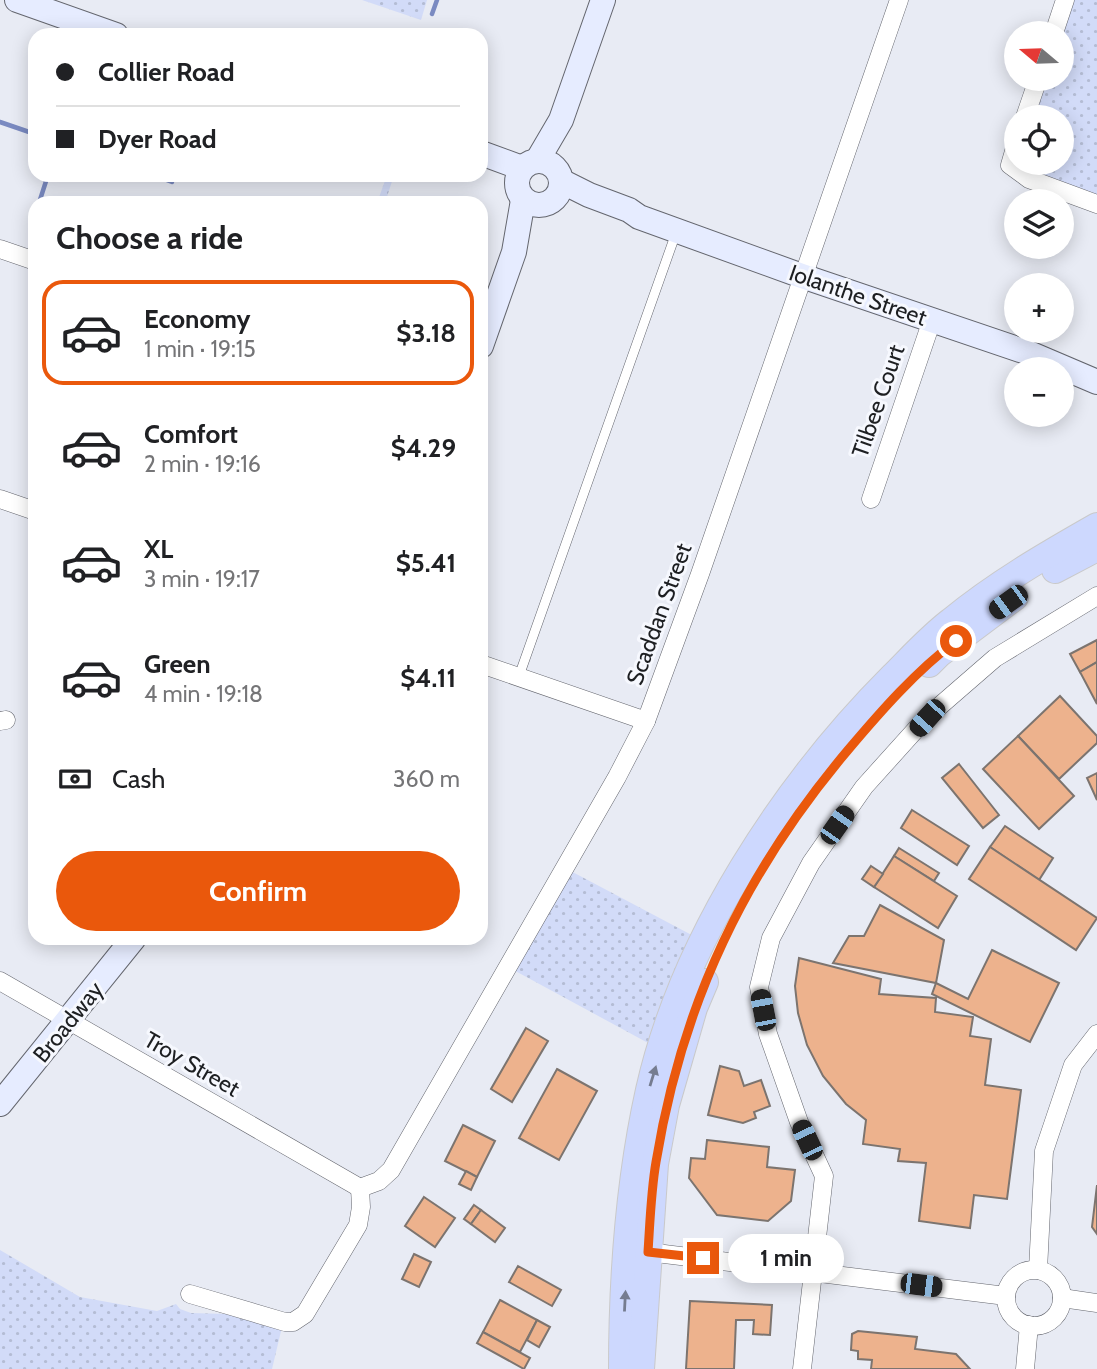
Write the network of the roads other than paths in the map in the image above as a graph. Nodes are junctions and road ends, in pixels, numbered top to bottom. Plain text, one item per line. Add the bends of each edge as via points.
1 (17, 0) edge
2 (603, 0) edge
3 (899, 0) edge
4 (1065, 0) edge
5 (1058, 21) edge
6 (96, 28) edge
7 (488, 157) edge
8 (488, 171) edge
9 (1024, 175) edge
10 (539, 184) junction
11 (1097, 204) edge
12 (677, 230) junction
13 (0, 249) edge
14 (28, 259) edge
15 (803, 276) junction
16 (932, 320) junction
17 (488, 326) edge
18 (1090, 377) edge
19 (0, 499) edge
20 (871, 499) dead end
21 (28, 509) edge
22 (1097, 526) edge
23 (1097, 548) edge
24 (1097, 596) edge
25 (488, 666) edge
26 (519, 676) junction
27 (646, 721) junction
28 (129, 945) edge
29 (0, 981) edge
30 (69, 1021) junction
31 (1097, 1034) edge
32 (0, 1104) edge
33 (360, 1188) junction
34 (648, 1252) junction
35 (1038, 1270) junction
36 (814, 1271) junction
37 (190, 1294) dead end
38 (1006, 1296) junction
39 (1062, 1298) junction
40 (1097, 1303) edge
41 (1029, 1325) junction
42 (622, 1369) edge
43 (641, 1369) edge
44 (802, 1369) edge
45 (1025, 1369) edge

1 - 6 street
2 - 10 street
3 - 15 street, Scaddan Street
4 - 5 street
7 - 10 street, Iolanthe Street
8 - 10 street, Iolanthe Street
9 - 11 street
10 - 12 street, Iolanthe Street via 589,195
10 - 17 street
12 - 15 street, Iolanthe Street
12 - 26 lane
13 - 14 street
15 - 16 street, Iolanthe Street
15 - 27 street, Scaddan Street
16 - 18 street, Iolanthe Street
16 - 20 street, Tilbee Court
19 - 21 street
42 -> 22 main road via 632,1193 649,1089 670,1020 700,947 736,880 780,810 830,745 925,644 1023,569
23 - 34 main road via 1040,579 939,654 867,728 782,835 717,952 694,1008 662,1126
24 - 36 street via 995,659 927,718 864,788 811,863 771,938 759,987 768,1034 824,1176
25 - 26 street
26 - 27 street
27 - 33 street, Scaddan Street via 391,1170
28 - 30 street, Broadway
29 - 30 street, Troy Street
30 - 32 street, Broadway
30 - 33 street, Troy Street
31 - 35 street via 1073,1065 1044,1151
33 - 37 street via 359,1225 300,1318 285,1322
34 - 36 street
34 - 43 main road
35 - 38 street via 1020,1274
35 - 39 street via 1056,1279
36 - 38 street
36 - 44 street
38 - 41 street via 1012,1315
39 - 40 street
39 - 41 street via 1055,1316
41 - 45 street

